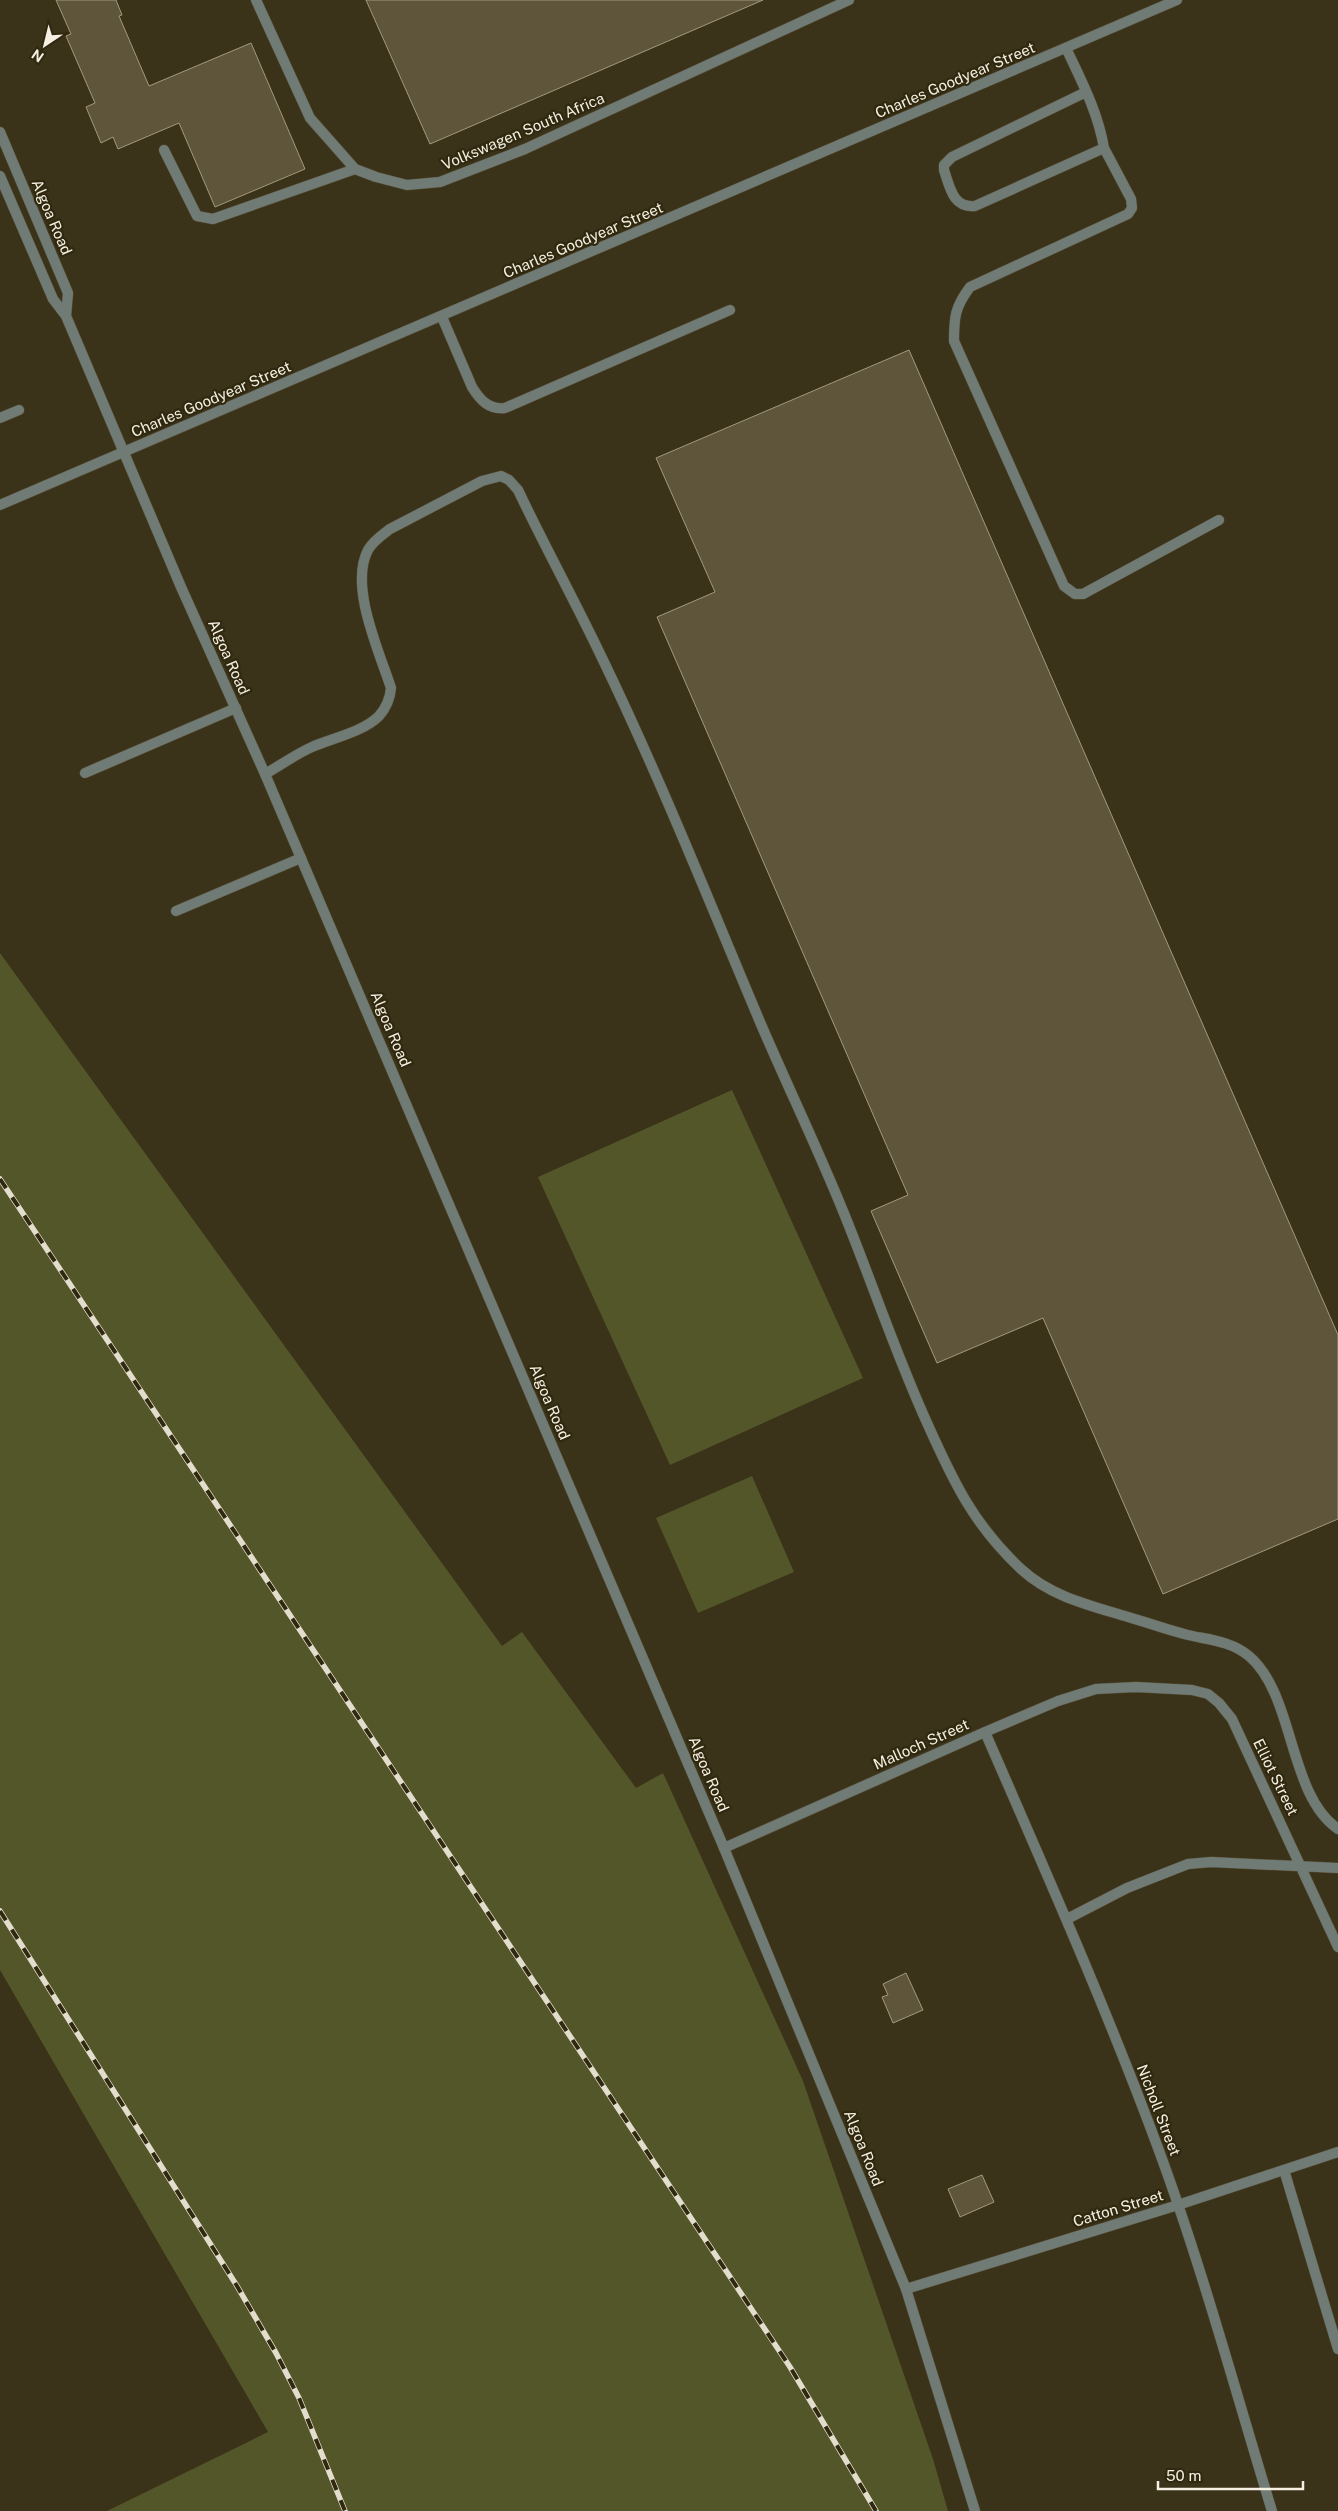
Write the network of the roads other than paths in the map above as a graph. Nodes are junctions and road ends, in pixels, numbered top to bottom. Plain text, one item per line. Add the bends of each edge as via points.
1 (256, 0) edge
2 (849, 0) edge
3 (1177, 0) edge
4 (1066, 48) junction
5 (1086, 92) junction
6 (0, 132) edge
7 (1104, 148) junction
8 (164, 150) dead end
9 (355, 168) junction
10 (0, 176) edge
11 (730, 310) dead end
12 (66, 316) junction
13 (442, 316) junction
14 (19, 410) dead end
15 (0, 418) edge
16 (125, 451) junction
17 (0, 505) edge
18 (1219, 520) dead end
19 (236, 708) junction
20 (86, 773) dead end
21 (265, 774) junction
22 (301, 858) junction
23 (176, 912) dead end
24 (1136, 1687) joint
25 (985, 1732) junction
26 (1338, 1829) edge
27 (724, 1848) junction
28 (1302, 1866) junction
29 (1338, 1868) edge
30 (1067, 1920) junction
31 (1338, 1947) edge
32 (1338, 2152) edge
33 (1284, 2170) junction
34 (1178, 2205) junction
35 (906, 2289) junction
36 (1338, 2349) edge
37 (975, 2511) edge
38 (1272, 2511) edge

1 - 9 street, Volkswagen South Africa via 310,118
2 - 9 street, Volkswagen South Africa via 525,149 440,182 407,185
3 - 4 street, Charles Goodyear Street
4 - 5 street
4 - 13 street, Charles Goodyear Street
5 - 7 street via 1101,129
5 - 7 street via 952,157 944,165 944,170 954,198 961,205 976,206
6 - 12 street, Algoa Road via 68,293
7 - 18 street via 1131,200 1132,208 1128,214 970,287 958,302 954,341 1064,586 1075,594 1083,594
8 - 9 street via 197,216 202,219 213,219
10 - 12 street, Algoa Road via 52,298
11 - 13 street via 498,409 488,406 478,397
12 - 16 street, Algoa Road
13 - 16 street, Charles Goodyear Street
14 - 15 street
16 - 17 street, Charles Goodyear Street
16 - 19 street, Algoa Road via 181,588
19 - 20 street
19 - 21 street, Algoa Road
21 - 22 street, Algoa Road
21 - 26 street via 310,748 377,718 390,699 391,688 362,586 365,560 378,539 390,529 482,481 502,476 509,480 518,490 604,660 844,1211 907,1379 956,1488 976,1519 1001,1548 1044,1587 1073,1601 1234,1645 1252,1658 1263,1671 1274,1694 1322,1816
22 - 23 street
22 - 27 street, Algoa Road
24 - 25 street, Malloch Street via 1096,1688
24 - 28 street, Elliot Street via 1192,1690 1208,1694 1219,1703 1232,1719
25 - 27 street, Malloch Street
25 - 30 street, Nicholl Street
27 - 35 street, Algoa Road
28 - 29 street
28 - 30 street via 1188,1864 1127,1888
28 - 31 street, Elliot Street
30 - 34 street, Nicholl Street
32 - 33 street, Catton Street
33 - 34 street, Catton Street
33 - 36 street
34 - 35 street, Catton Street
34 - 38 street, Nicholl Street
35 - 37 street, Algoa Road

